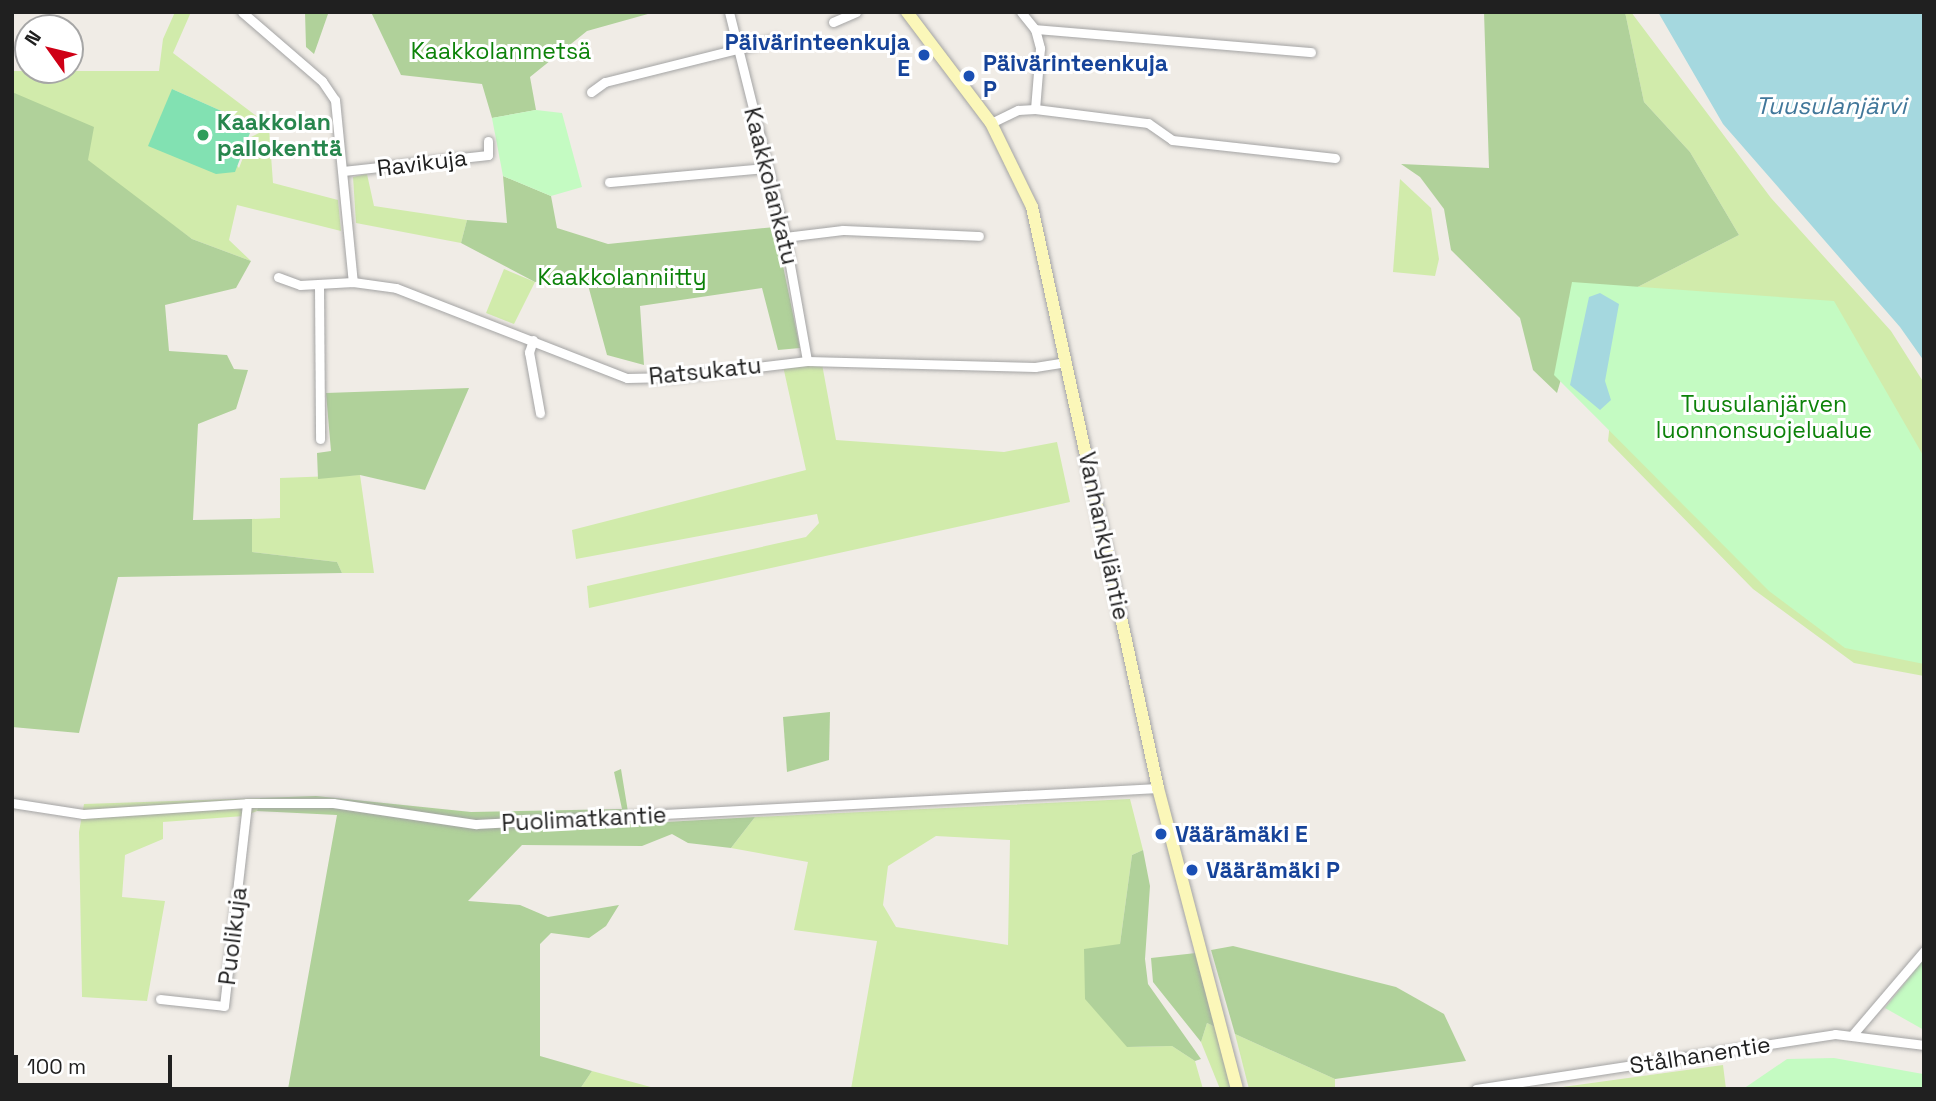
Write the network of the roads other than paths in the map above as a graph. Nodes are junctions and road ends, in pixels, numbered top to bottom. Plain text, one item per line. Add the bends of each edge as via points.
1 (242, 12) edge
2 (729, 12) edge
3 (856, 12) edge
4 (907, 12) edge
5 (1021, 12) edge
6 (833, 22) dead end
7 (1035, 29) junction
8 (778, 39) dead end
9 (738, 50) junction
10 (1311, 52) dead end
11 (592, 92) dead end
12 (1035, 109) junction
13 (991, 123) junction
14 (488, 141) dead end
15 (1335, 158) dead end
16 (766, 168) junction
17 (342, 172) junction
18 (609, 181) dead end
19 (979, 236) dead end
20 (785, 237) junction
21 (278, 277) dead end
22 (353, 282) junction
23 (319, 285) junction
24 (533, 340) junction
25 (807, 361) junction
26 (1067, 362) junction
27 (540, 413) dead end
28 (320, 439) dead end
29 (1158, 788) junction
30 (12, 803) edge
31 (247, 803) junction
32 (1924, 951) edge
33 (160, 999) dead end
34 (1854, 1033) junction
35 (1924, 1045) edge
36 (1237, 1089) edge
37 (1476, 1089) edge

1 - 17 street via 330,90 338,112
2 - 9 street, Kaakkolankatu
3 - 6 street
4 - 13 street, Vanhankyläntie
5 - 7 street
7 - 10 street
7 - 12 street via 1040,48
8 - 9 street
9 - 11 street via 605,82
9 - 16 street, Kaakkolankatu
12 - 13 street via 1018,110
12 - 15 street via 1148,123 1172,140
13 - 26 street, Vanhankyläntie via 1032,207
14 - 17 street, Ravikuja via 488,155
16 - 18 street via 631,183
16 - 20 street, Kaakkolankatu
17 - 22 street
19 - 20 street via 843,230
20 - 25 street, Kaakkolankatu
21 - 23 street, Ratsukatu
22 - 23 street, Ratsukatu
22 - 24 street, Ratsukatu via 408,292
23 - 28 street
24 - 25 street, Ratsukatu via 627,378
24 - 27 street via 529,352
25 - 26 street, Ratsukatu via 1035,367
26 - 29 street, Vanhankyläntie
29 - 31 street, Puolimatkantie via 475,824 333,803
29 - 36 street, Vanhankyläntie
30 - 31 street, Puolimatkantie via 83,814
31 - 33 street, Puolikuja via 224,1006
32 - 34 street
34 - 35 street, Stålhanentie
34 - 37 street, Stålhanentie

